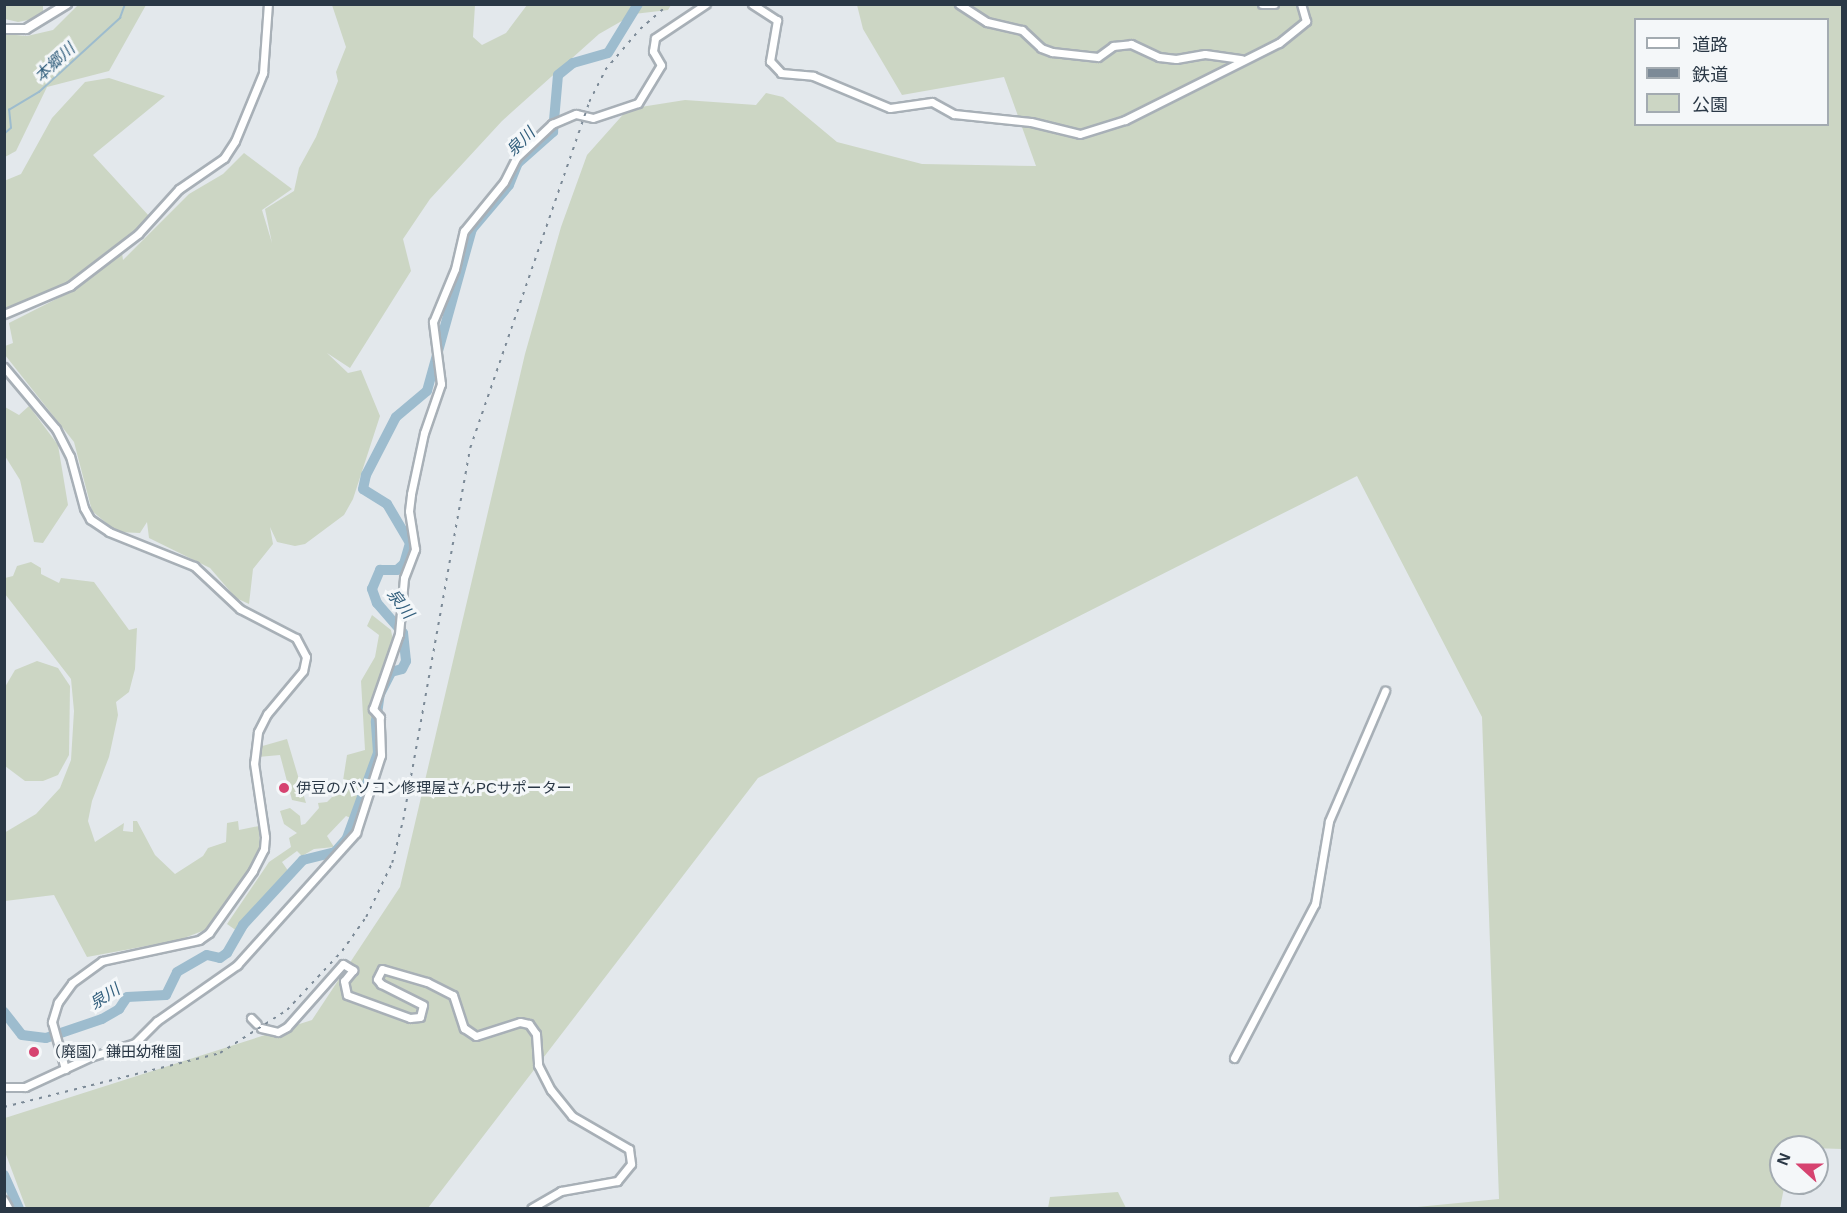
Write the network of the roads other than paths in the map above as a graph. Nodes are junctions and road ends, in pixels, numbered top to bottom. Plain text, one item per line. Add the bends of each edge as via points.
1 (67, 4) edge
2 (268, 4) edge
3 (706, 4) edge
4 (752, 4) edge
5 (959, 4) edge
6 (1262, 4) edge
7 (1274, 4) edge
8 (1301, 4) edge
9 (4, 29) edge
10 (1242, 59) junction
11 (4, 314) edge
12 (4, 367) edge
13 (1385, 691) dead end
14 (250, 1018) dead end
15 (1234, 1058) dead end
16 (66, 1069) junction
17 (4, 1088) edge
18 (4, 1201) edge
19 (8, 1209) edge
20 (532, 1209) edge

1 - 9 highway via 26,29
2 - 11 street via 262,73 235,141 224,158 179,189 138,234 70,286
3 - 16 street via 655,38 653,51 660,65 638,103 593,118 576,114 559,119 516,158 504,182 464,231 455,269 434,322 441,384 424,433 411,494 409,512 415,549 404,578 401,626 373,709 380,717 381,755 364,813 342,852 237,965 157,1021 135,1043
4 - 10 street via 777,20 770,61 781,73 813,76 890,108 932,102 954,114 1031,122 1080,134 1125,120 1228,71
5 - 10 street via 987,22 1022,30 1041,48 1052,52 1098,57 1113,46 1131,44 1159,57 1176,59 1204,54
6 - 7 street
8 - 10 street via 1306,16 1301,28 1280,43
12 - 16 street via 56,429 70,456 90,519 109,532 194,566 240,609 296,639 306,657 303,671 267,714 258,732 254,763 264,849 244,885 209,933 199,940 93,964 58,1002 52,1029
13 - 15 street via 1329,821 1315,904
14 - 20 street via 259,1026 278,1032 287,1027 343,964 353,970 344,981 347,995 410,1018 420,1017 423,1005 381,984 377,978 382,969 453,995 464,1028 476,1036 520,1022 529,1024 536,1035 538,1065 551,1090 572,1116 629,1149 631,1164 617,1181 561,1191
16 - 17 street via 22,1089
18 - 19 main road

